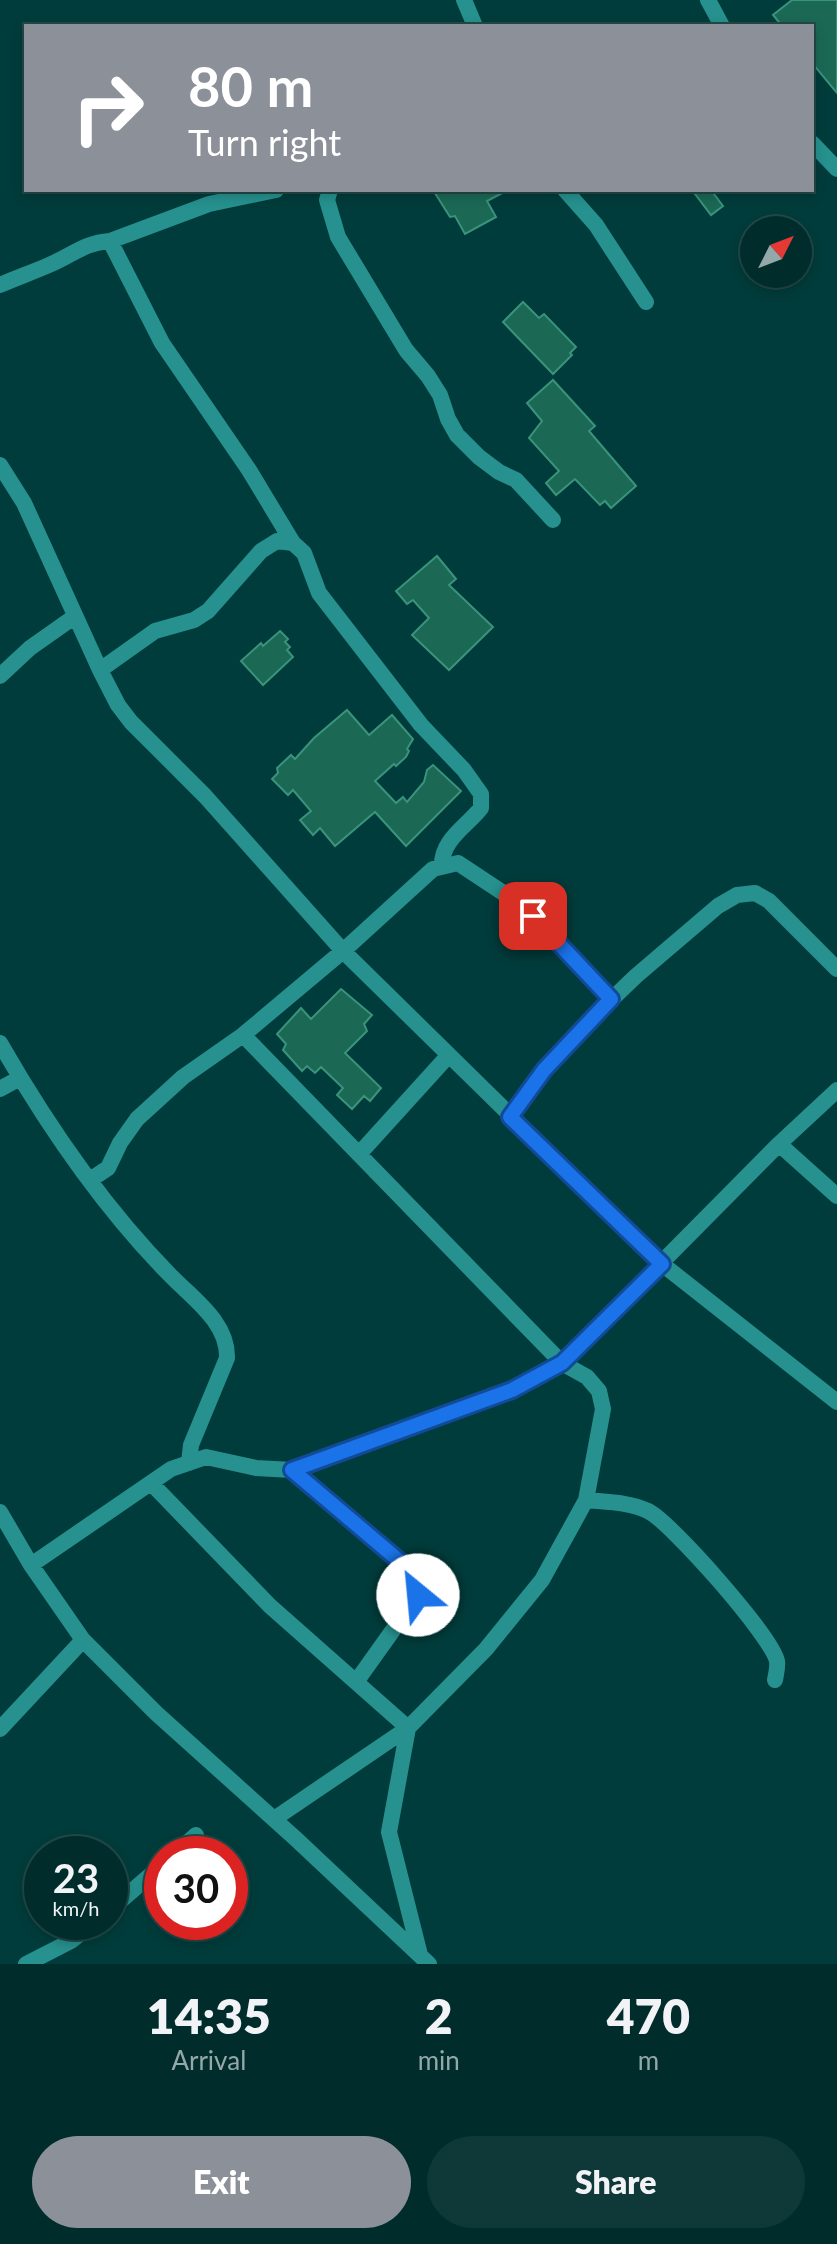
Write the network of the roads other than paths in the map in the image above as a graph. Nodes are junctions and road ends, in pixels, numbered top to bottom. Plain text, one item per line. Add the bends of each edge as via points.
1 (464, 0) edge
2 (708, 0) edge
3 (474, 24) edge
4 (721, 24) edge
5 (814, 145) edge
6 (837, 169) edge
7 (266, 192) edge
8 (329, 192) edge
9 (567, 192) edge
10 (110, 241) junction
11 (0, 285) edge
12 (646, 302) dead end
13 (0, 465) edge
14 (553, 520) dead end
15 (293, 543) junction
16 (74, 617) junction
17 (100, 670) junction
18 (0, 676) edge
19 (442, 866) junction
20 (343, 951) junction
21 (837, 969) edge
22 (611, 999) junction
23 (243, 1035) junction
24 (0, 1043) edge
25 (448, 1056) junction
26 (20, 1078) junction
27 (0, 1089) edge
28 (837, 1090) edge
29 (510, 1117) junction
30 (779, 1144) junction
31 (360, 1153) junction
32 (90, 1180) junction
33 (837, 1196) edge
34 (662, 1264) junction
35 (562, 1363) junction
36 (837, 1402) edge
37 (189, 1463) junction
38 (292, 1470) junction
39 (151, 1483) junction
40 (586, 1500) junction
41 (0, 1512) edge
42 (31, 1565) junction
43 (83, 1640) junction
44 (775, 1680) dead end
45 (356, 1682) junction
46 (408, 1728) junction
47 (0, 1729) edge
48 (274, 1819) junction
49 (144, 1881) edge
50 (128, 1894) edge
51 (72, 1940) edge
52 (424, 1959) edge
53 (26, 1964) edge

1 - 3 street
2 - 4 street
5 - 6 street
7 - 10 street via 209,204
8 - 14 street via 338,237 406,350 440,395 457,435 479,457 516,480
9 - 12 street via 596,225
10 - 11 street via 73,250
10 - 15 street via 162,343
13 - 16 street via 24,503
15 - 17 street via 277,541 261,551 208,611 155,631
15 - 19 street via 304,553 319,593 481,794 481,808 447,844
16 - 17 street
16 - 18 street
17 - 20 street via 131,722 205,796
19 - 20 street
19 - 22 street via 458,863 520,904
20 - 23 street
20 - 25 street
21 - 22 street via 769,901 755,893 737,895
22 - 29 street via 544,1070
23 - 31 street
23 - 32 street via 183,1077 137,1119 108,1168
24 - 26 street
25 - 29 street
25 - 31 street
26 - 27 street
26 - 32 street
28 - 30 street
29 - 34 street
30 - 33 street
30 - 34 street
31 - 35 street
32 - 37 street via 224,1336 227,1358 191,1445
34 - 35 street
34 - 36 street
35 - 38 street via 512,1390
35 - 40 street via 587,1377 599,1391 603,1409
37 - 38 street via 206,1457
37 - 39 street
38 - 45 street via 417,1579 418,1595
39 - 42 street
39 - 45 street via 270,1606
40 - 44 street via 648,1511 668,1525 770,1646 777,1662
40 - 46 street via 542,1580 486,1649
41 - 42 street
42 - 43 street
43 - 47 street
43 - 48 street
45 - 46 street
46 - 48 street
46 - 52 street via 389,1832
48 - 52 street
49 - 50 street
51 - 53 street

